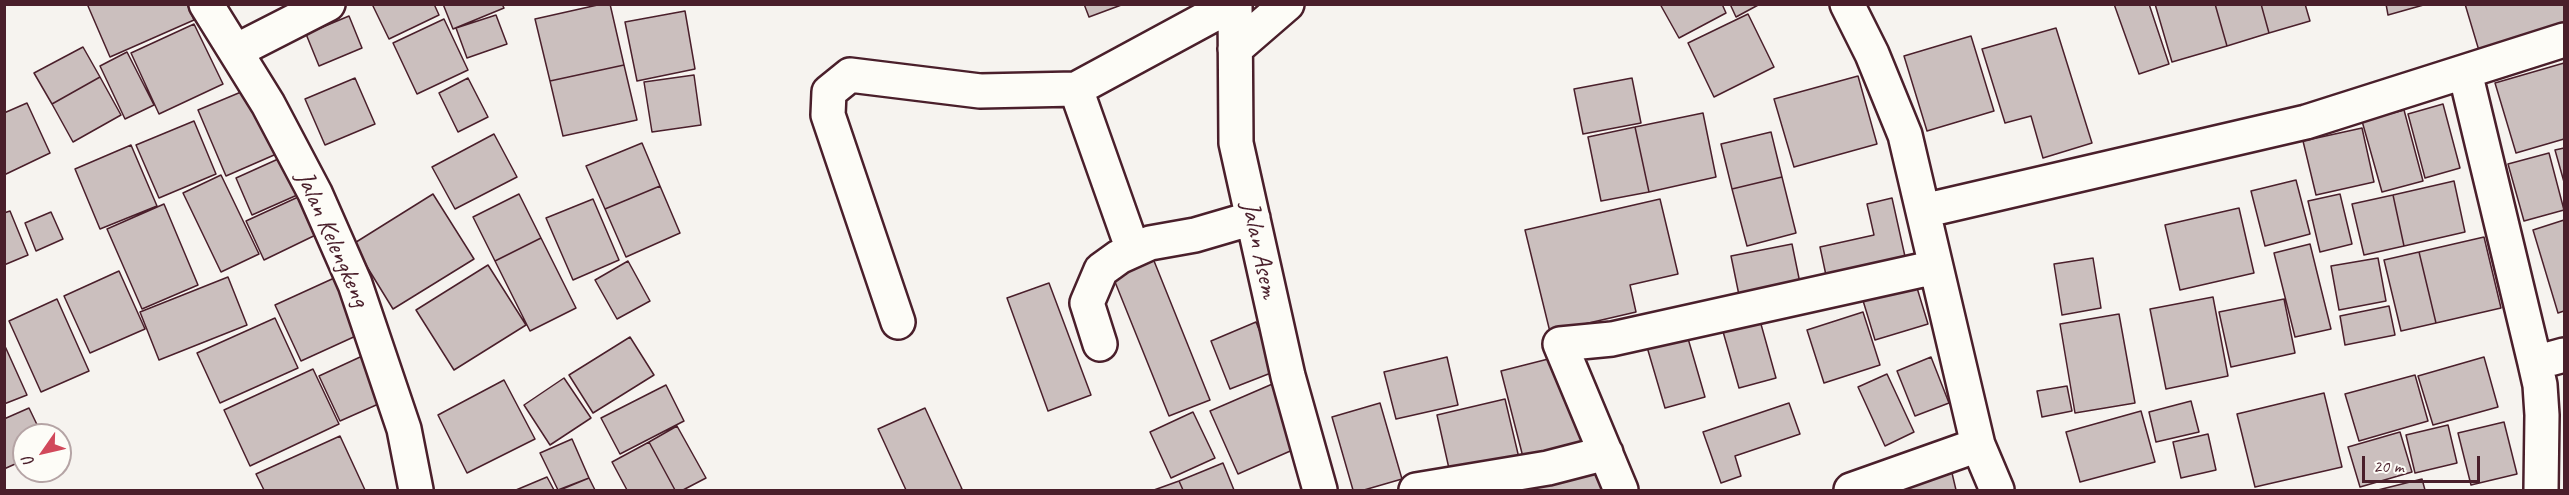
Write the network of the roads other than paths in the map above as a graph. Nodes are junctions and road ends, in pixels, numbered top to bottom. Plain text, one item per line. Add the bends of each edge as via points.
1 (206, 4) edge
2 (328, 4) edge
3 (1234, 4) edge
4 (1287, 4) edge
5 (1847, 4) edge
6 (2565, 40) edge
7 (1235, 49) junction
8 (236, 51) junction
9 (2465, 72) junction
10 (1076, 88) junction
11 (1923, 211) junction
12 (1253, 218) junction
13 (1128, 237) dead end
14 (1936, 267) junction
15 (898, 322) dead end
16 (1100, 344) dead end
17 (2550, 359) edge
18 (1978, 445) junction
19 (1606, 453) junction
20 (416, 490) edge
21 (1320, 490) edge
22 (1416, 490) edge
23 (1621, 490) edge
24 (1851, 490) edge
25 (1997, 490) edge
26 (2541, 490) edge

1 - 8 street, Jalan Kelengkeng
2 - 8 street
3 - 7 street, Jalan Asem
3 - 10 street
4 - 7 street
5 - 11 street via 1905,135
6 - 9 street
7 - 12 street, Jalan Asem via 1236,143
8 - 20 street, Jalan Kelengkeng via 315,193 355,284 404,429
9 - 11 street via 2306,122
9 - 17 street
10 - 13 street
10 - 15 street via 980,91 850,75 829,92 828,115
11 - 14 street
12 - 16 street via 1150,243 1101,270 1087,303
12 - 21 street, Jalan Asem via 1288,376
14 - 18 street
14 - 19 street via 1612,339 1560,344
17 - 26 street via 2540,385
18 - 24 street
18 - 25 street
19 - 22 street via 1548,468
19 - 23 street

